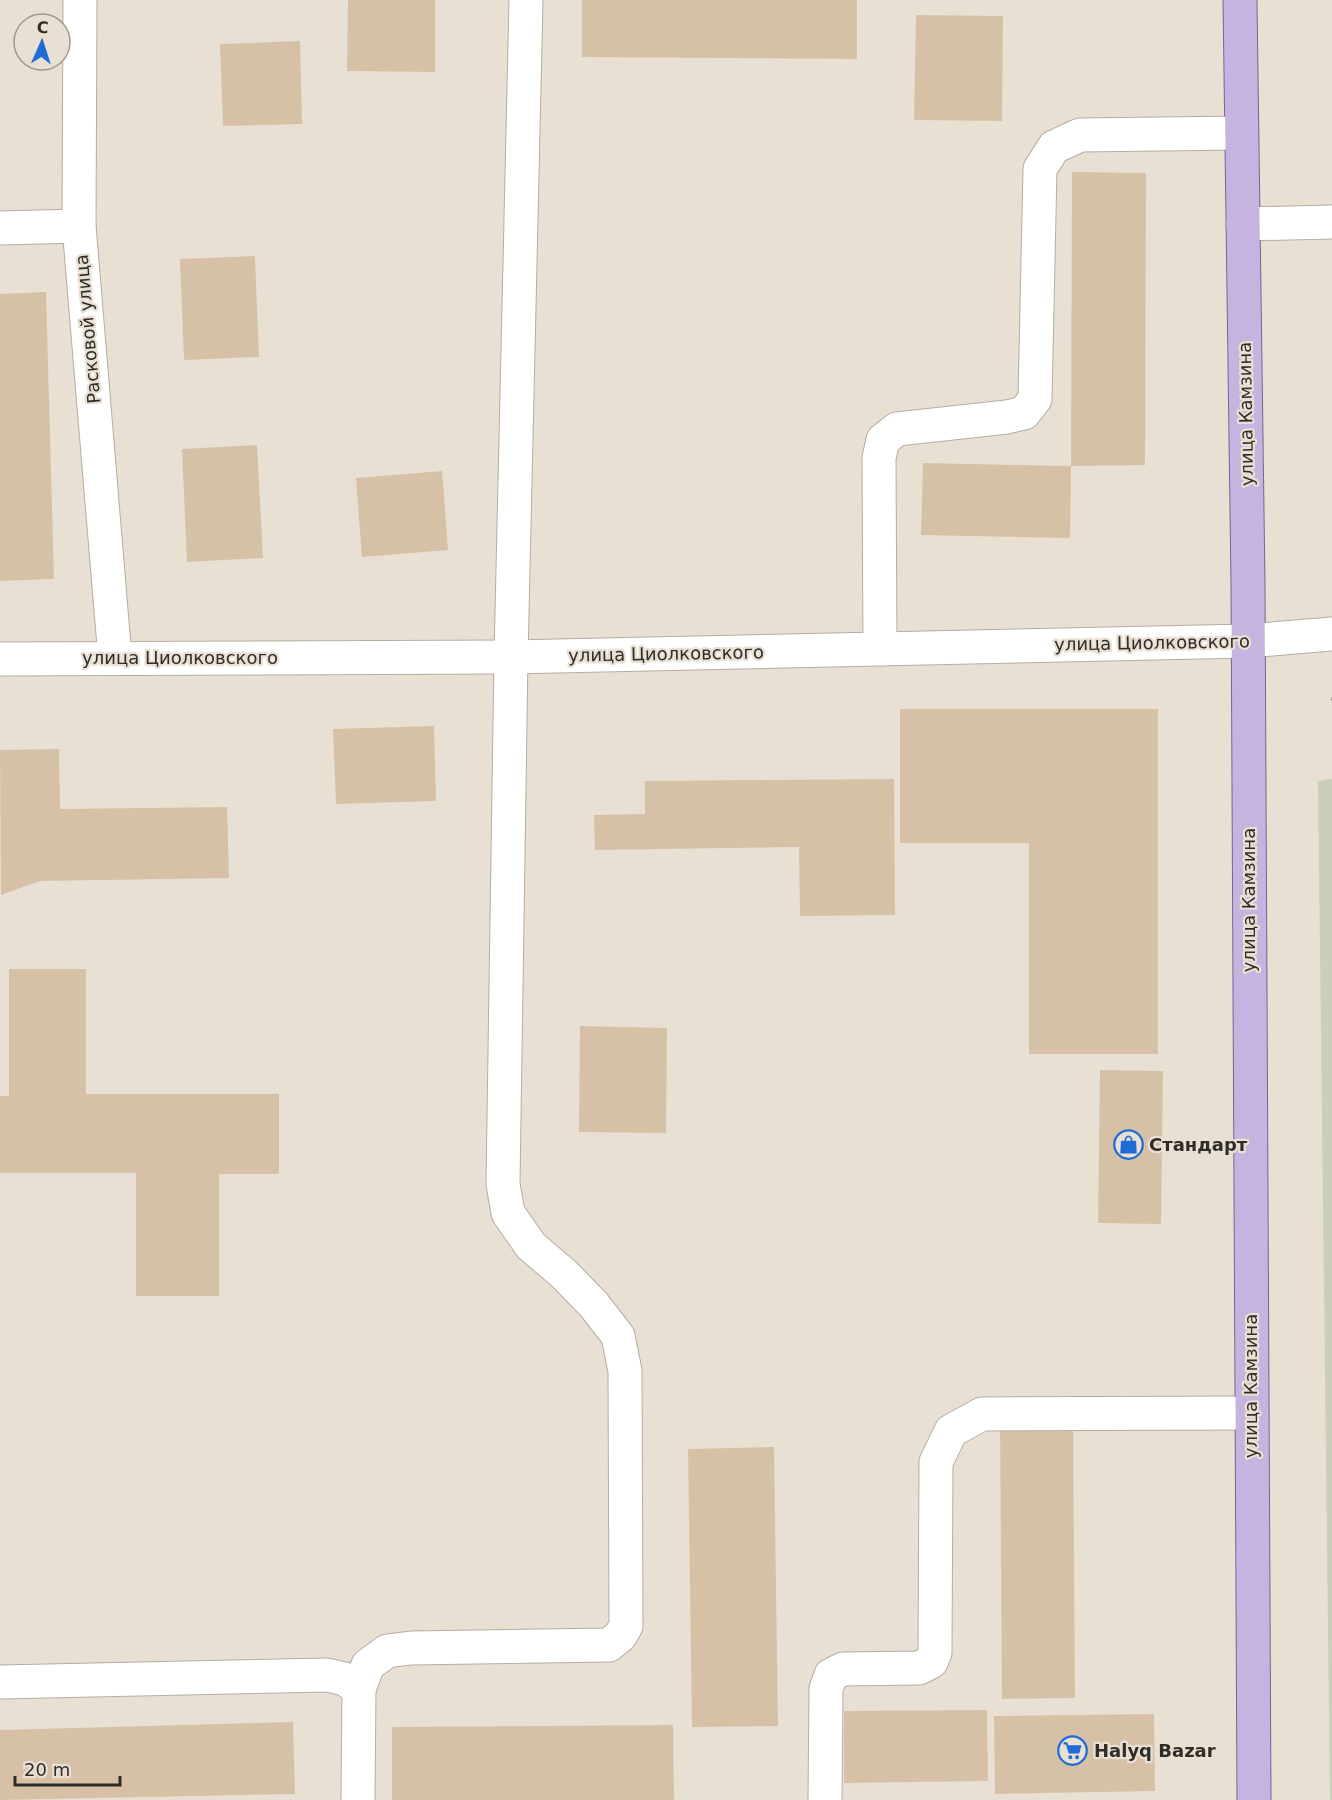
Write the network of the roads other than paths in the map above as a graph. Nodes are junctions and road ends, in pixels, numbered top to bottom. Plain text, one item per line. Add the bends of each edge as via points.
1 (80, 0) edge
2 (526, 0) edge
3 (1240, 0) edge
4 (1241, 133) junction
5 (1332, 222) edge
6 (1243, 224) junction
7 (79, 226) junction
8 (0, 228) edge
9 (1332, 634) edge
10 (1247, 641) junction
11 (880, 649) junction
12 (511, 657) junction
13 (115, 658) junction
14 (0, 659) edge
15 (1251, 1413) junction
16 (0, 1682) edge
17 (359, 1689) junction
18 (358, 1800) edge
19 (825, 1800) edge
20 (1254, 1800) edge

1 - 7 street, Расковой улица
2 - 12 street
3 - 4 main road, улица Камзина
4 - 6 main road, улица Камзина
4 - 11 street via 1080,135 1054,147 1040,169 1035,399 1024,413 897,429 883,440 879,458
5 - 6 street
6 - 10 main road, улица Камзина
7 - 8 street
7 - 13 street, Расковой улица
9 - 10 street, улица Циолковского
10 - 11 street, улица Циолковского
10 - 15 main road, улица Камзина
11 - 12 street, улица Циолковского
12 - 13 street, улица Циолковского
12 - 17 street via 503,1184 508,1213 531,1246 594,1305 618,1336 625,1371 626,1626 609,1645 387,1650 368,1665
13 - 14 street, улица Циолковского
15 - 19 street via 981,1414 951,1431 936,1462 935,1653 931,1662 919,1668 843,1669 831,1675 826,1689
15 - 20 main road, улица Камзина
16 - 17 street via 327,1676 345,1679
17 - 18 street

